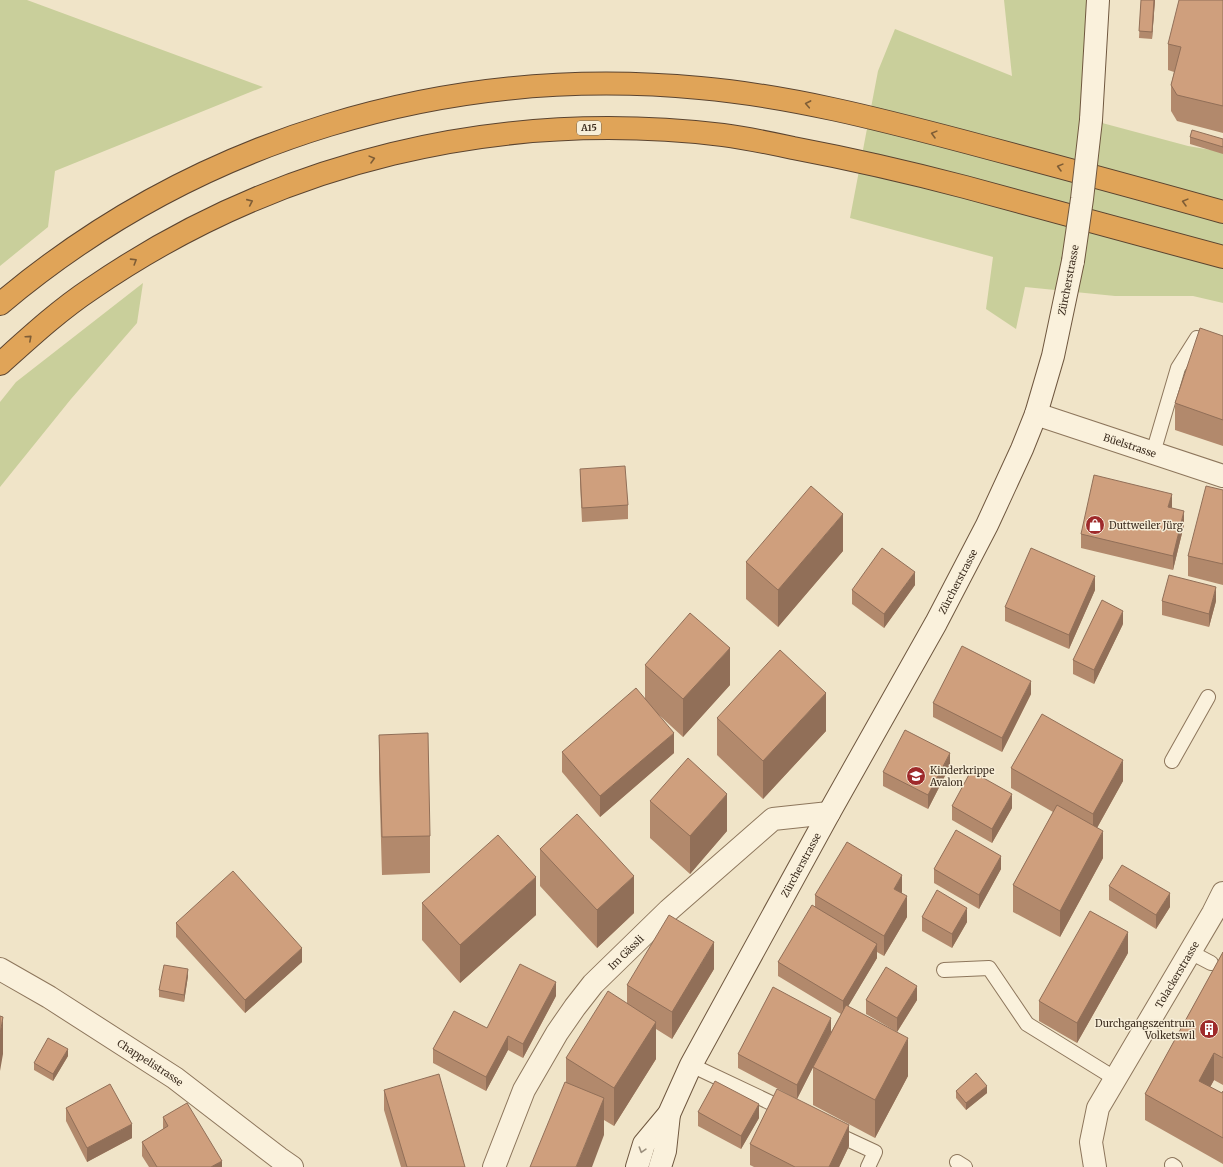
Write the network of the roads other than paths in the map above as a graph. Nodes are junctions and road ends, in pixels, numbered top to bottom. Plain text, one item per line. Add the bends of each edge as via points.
1 (1098, 0) edge
2 (1223, 212) edge
3 (1223, 257) edge
4 (0, 304) edge
5 (1223, 345) edge
6 (0, 364) edge
7 (1036, 414) junction
8 (1153, 453) junction
9 (1223, 476) edge
10 (1208, 697) dead end
11 (1172, 761) dead end
12 (829, 813) junction
13 (1223, 893) edge
14 (1190, 952) junction
15 (1211, 963) dead end
16 (0, 969) edge
17 (944, 970) dead end
18 (691, 1065) junction
19 (1116, 1079) junction
20 (669, 1114) junction
21 (797, 1115) edge
22 (818, 1125) edge
23 (292, 1167) edge
24 (494, 1167) edge
25 (637, 1167) edge
26 (660, 1167) edge
27 (868, 1167) edge
28 (1095, 1167) edge

1 - 7 street, Zürcherstrasse, bridge via 1091,120 1073,261 1053,356
2 -> 4 highway via 870,117 790,100 653,84 537,85 424,100 320,127 266,146 163,193 116,220 64,254
6 -> 3 highway, A15 via 62,310 118,271 175,238 235,208 297,182 359,162 450,142 523,132 628,128 755,140 884,166
5 - 8 lane via 1197,338 1178,368
7 - 8 street, Büelstrasse
7 - 12 street, Zürcherstrasse via 964,570
8 - 9 street, Büelstrasse
10 - 11 lane
12 - 18 street, Zürcherstrasse
12 - 24 street, Im Gässli via 773,819 669,910 593,984 561,1026 524,1090
13 - 14 street, Tolackerstrasse
14 - 15 lane
14 - 19 street, Tolackerstrasse
16 - 23 street, Chappelistrasse via 49,997 175,1078
17 - 19 lane via 988,968 1027,1024
18 - 20 street, Zürcherstrasse
18 - 21 lane
19 - 28 street, Tolackerstrasse via 1098,1108 1091,1142
20 -> 25 street, Zürcherstrasse via 644,1144
20 - 26 street, Zürcherstrasse via 665,1151
22 - 27 lane via 875,1152

